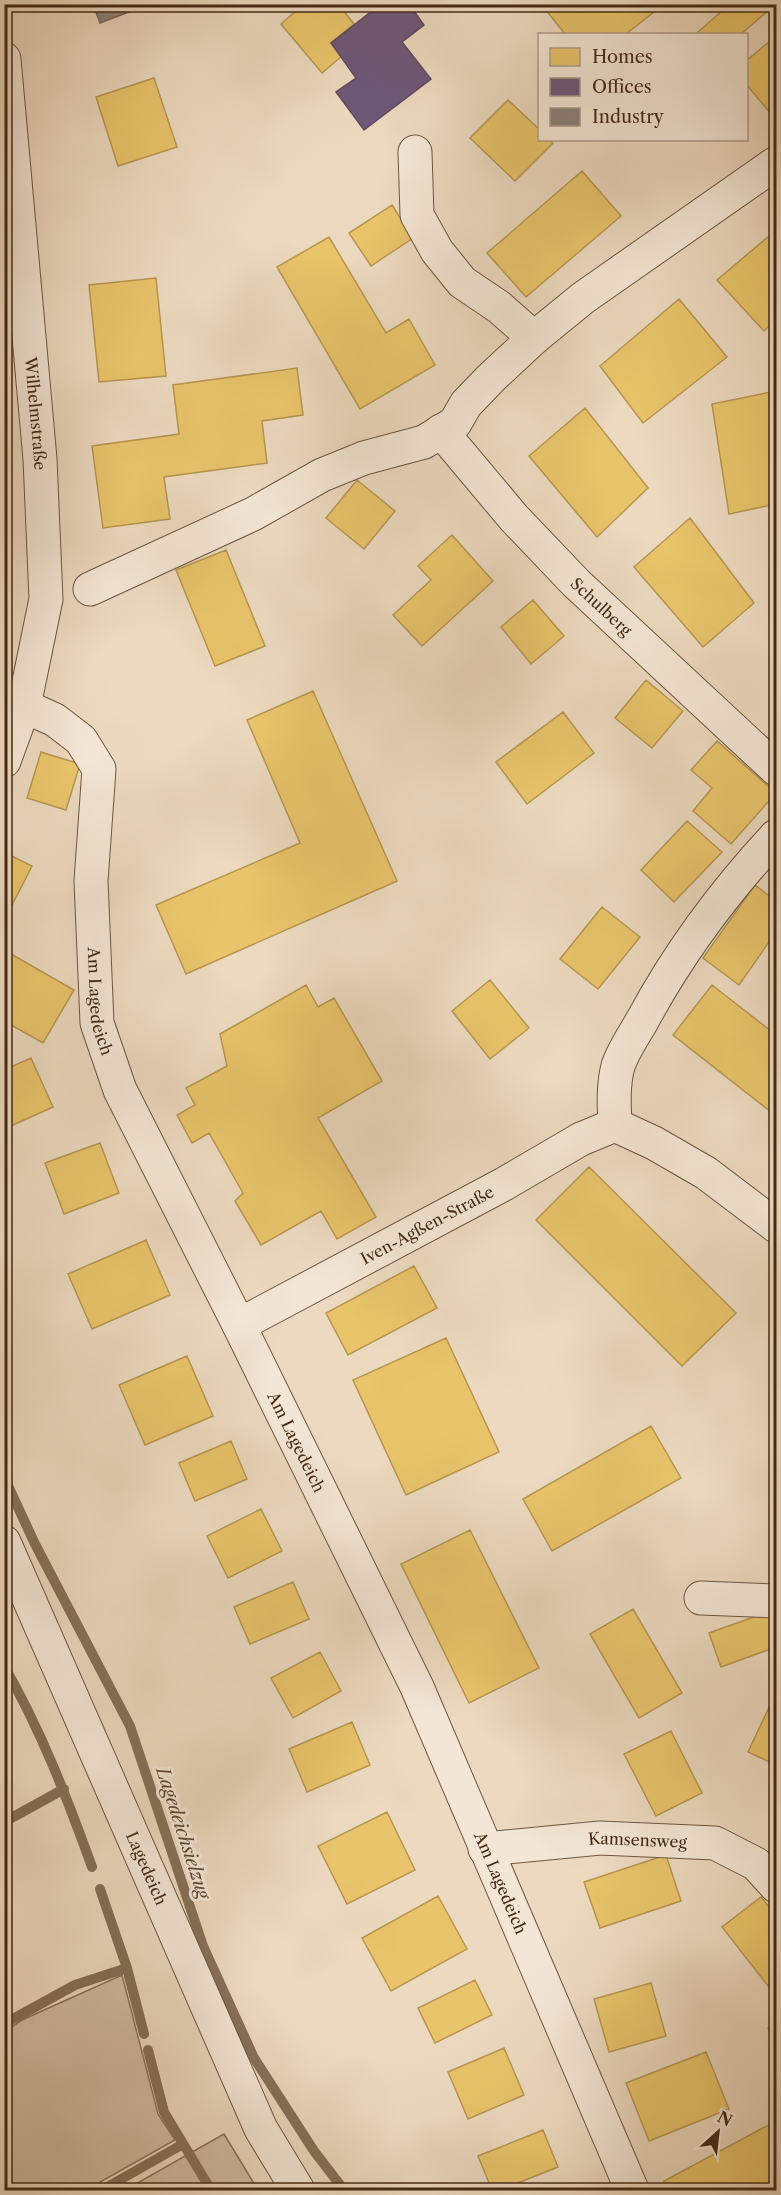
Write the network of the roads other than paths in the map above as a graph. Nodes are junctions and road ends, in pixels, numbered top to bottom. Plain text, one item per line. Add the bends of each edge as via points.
1 (4, 59) edge
2 (415, 152) dead end
3 (777, 163) edge
4 (534, 338) junction
5 (441, 431) junction
6 (90, 589) dead end
7 (24, 706) junction
8 (4, 761) edge
9 (777, 769) edge
10 (777, 836) edge
11 (615, 1125) junction
12 (777, 1226) edge
13 (239, 1324) junction
14 (4, 1542) edge
15 (701, 1598) dead end
16 (777, 1601) edge
17 (485, 1849) junction
18 (777, 1886) edge
19 (298, 2190) edge
20 (632, 2190) edge

1 - 7 street, Wilhelmstraße via 40,459 46,599
2 - 4 street via 417,215 437,251 462,282
3 - 4 street via 583,298
4 - 5 street via 466,404 455,423
5 - 6 street via 424,442 363,458 322,475 253,514
5 - 9 street, Schulberg via 514,518 576,583
7 - 8 street, Wilhelmstraße
7 - 13 street, Am Lagedeich via 55,720 81,740 99,769 91,881 97,1023 120,1090
10 - 11 street via 722,899 657,992 619,1064 614,1092
11 - 12 street via 706,1173
11 - 13 street, Iven-Agßen-Straße via 581,1139
13 - 17 street, Am Lagedeich via 417,1688
14 - 19 street, Lagedeich via 261,2129
15 - 16 street
17 - 18 street, Kamsensweg via 600,1838 715,1843 756,1864
17 - 20 street, Am Lagedeich

